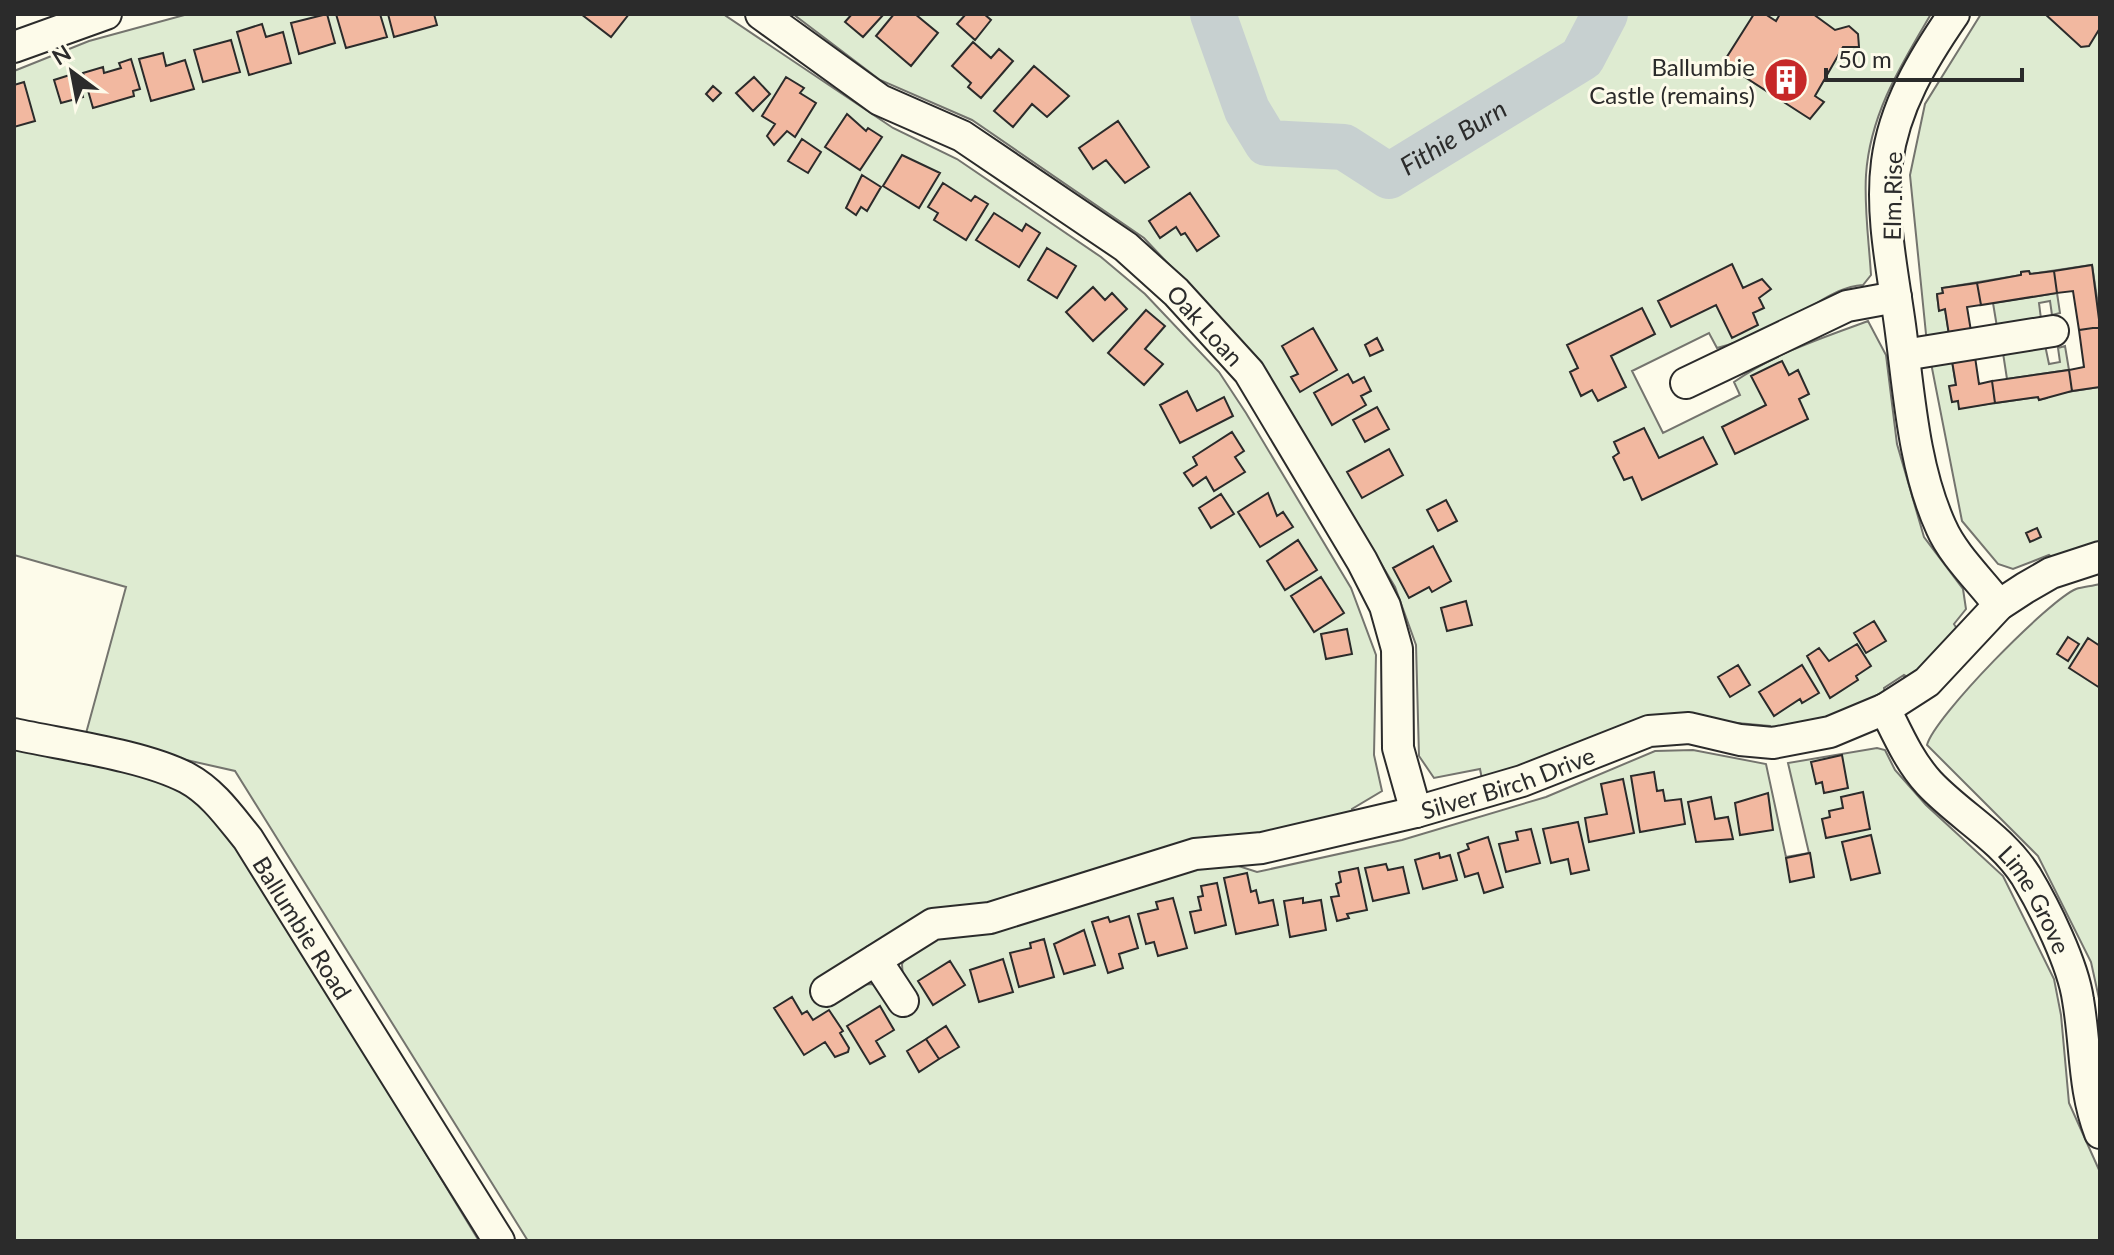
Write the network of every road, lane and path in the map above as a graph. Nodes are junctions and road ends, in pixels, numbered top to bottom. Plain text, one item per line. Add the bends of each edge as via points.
1 (106, 14) edge
2 (761, 14) edge
3 (1954, 14) edge
4 (14, 47) edge
5 (1896, 297) junction
6 (2053, 331) dead end
7 (1904, 355) junction
8 (1686, 383) dead end
9 (2100, 557) edge
10 (1999, 605) junction
11 (1885, 709) junction
12 (14, 734) edge
13 (1416, 812) junction
14 (876, 960) junction
15 (826, 991) dead end
16 (903, 1001) dead end
17 (2100, 1133) edge
18 (499, 1241) edge

1 - 4 street
2 - 13 street, Oak Loan via 880,100 962,136 1126,247 1176,292 1249,372 1385,606 1397,649 1398,748
3 - 5 street, Elm Rise via 1901,106 1887,162 1886,212
5 - 7 street, Elm Rise
5 - 8 street via 1847,306
6 - 7 street
7 - 10 street, Elm Rise via 1919,452 1942,530
9 - 10 street, Silver Birch Drive via 2051,573
10 - 11 street, Silver Birch Drive via 1927,682
11 - 13 street, Silver Birch Drive via 1830,732 1773,743 1689,728 1649,731 1522,781
11 - 17 street, Lime Grove via 1909,757 1930,784 2009,852 2027,878 2078,998 2088,1102
12 - 18 street, Ballumbie Road via 153,766 187,778 217,800 248,839
13 - 14 street, Silver Birch Drive via 1262,848 1195,854 990,918 933,924
14 - 15 street, Silver Birch Drive
14 - 16 street

